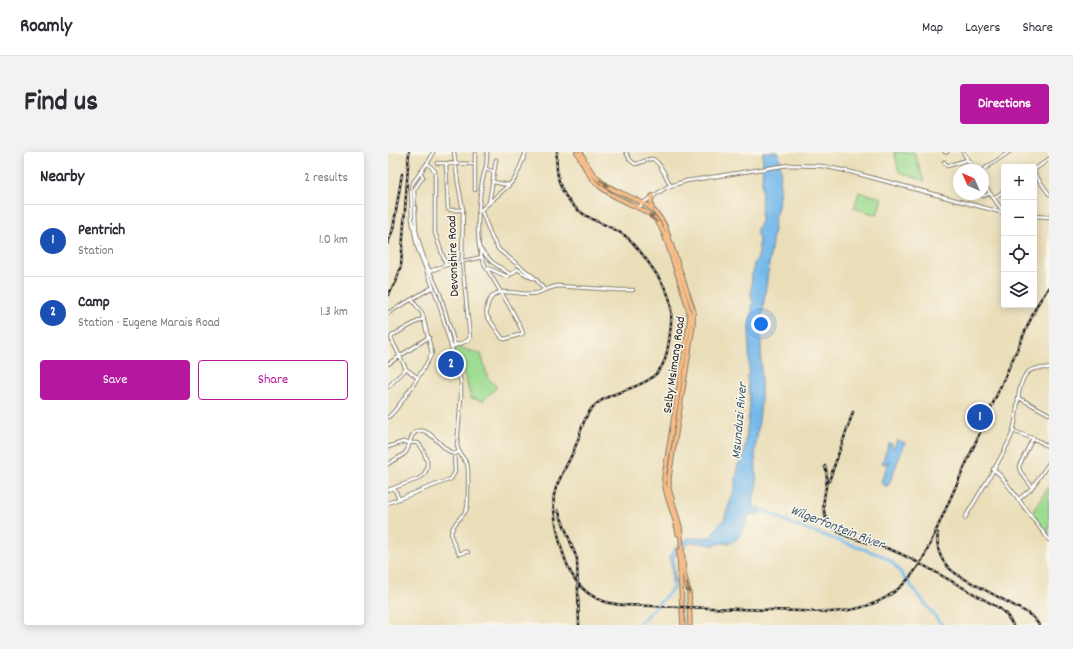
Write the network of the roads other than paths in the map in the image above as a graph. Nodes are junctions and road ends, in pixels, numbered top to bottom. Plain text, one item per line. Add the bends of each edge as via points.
1 (433, 152) edge
2 (454, 152) edge
3 (476, 152) edge
4 (487, 152) edge
5 (526, 152) edge
6 (577, 152) edge
7 (581, 152) edge
8 (626, 152) edge
9 (963, 152) edge
10 (1007, 153) edge
11 (1049, 159) edge
12 (496, 160) dead end
13 (967, 160) junction
14 (427, 162) junction
15 (944, 162) dead end
16 (437, 163) dead end
17 (446, 163) junction
18 (456, 163) junction
19 (475, 164) junction
20 (970, 164) edge
21 (989, 166) edge
22 (1037, 168) edge
23 (486, 169) junction
24 (420, 172) junction
25 (494, 172) junction
26 (1037, 177) edge
27 (493, 182) junction
28 (509, 185) junction
29 (670, 185) junction
30 (475, 190) dead end
31 (1048, 192) edge
32 (990, 193) edge
33 (1001, 193) edge
34 (652, 196) junction
35 (994, 198) junction
36 (488, 203) junction
37 (643, 203) junction
38 (998, 204) junction
39 (638, 208) junction
40 (1001, 208) edge
41 (652, 209) junction
42 (463, 210) junction
43 (480, 210) junction
44 (994, 211) junction
45 (1001, 212) edge
46 (1037, 216) edge
47 (1049, 217) edge
48 (480, 249) junction
49 (482, 257) junction
50 (462, 261) junction
51 (446, 265) junction
52 (486, 267) junction
53 (430, 271) junction
54 (510, 274) junction
55 (535, 278) junction
56 (433, 287) junction
57 (544, 290) junction
58 (632, 290) dead end
59 (501, 292) junction
60 (412, 300) junction
61 (388, 313) edge
62 (424, 318) junction
63 (429, 337) junction
64 (455, 345) junction
65 (451, 347) junction
66 (400, 356) junction
67 (388, 364) edge
68 (1049, 368) edge
69 (406, 369) junction
70 (417, 377) junction
71 (388, 387) edge
72 (1019, 398) junction
73 (1049, 414) edge
74 (388, 417) edge
75 (1013, 431) junction
76 (1033, 438) junction
77 (410, 442) junction
78 (388, 447) edge
79 (1049, 447) edge
80 (459, 452) junction
81 (454, 454) junction
82 (1049, 463) edge
83 (388, 464) edge
84 (993, 469) junction
85 (1032, 487) junction
86 (394, 488) junction
87 (388, 490) edge
88 (399, 499) junction
89 (1018, 500) junction
90 (388, 503) edge
91 (671, 507) junction
92 (676, 510) junction
93 (668, 512) dead end
94 (965, 518) dead end
95 (675, 520) junction
96 (680, 539) junction
97 (1049, 540) edge
98 (468, 552) dead end
99 (681, 552) junction
100 (684, 625) edge
101 (690, 625) edge

1 - 14 street
2 - 18 street, Devonshire Road
3 - 19 street
4 - 23 street
5 - 28 street via 516,177
6 - 39 main road, Selby Msimang Road via 587,174 602,189
7 -> 37 main road, Selby Msimang Road via 601,181
8 - 29 street via 635,164 655,160
9 - 13 street
10 - 21 street
11 - 22 street
12 - 25 street
13 - 15 street via 946,166
13 - 20 street
14 - 24 street
14 - 51 street via 435,171 435,233
16 - 17 street
17 - 18 street
17 - 42 street via 448,209
18 - 19 street
18 - 42 street, Devonshire Road
19 - 30 street
23 - 25 street
23 - 43 street via 481,185
24 - 53 street via 423,177 414,190 415,220 420,246
24 - 56 street via 411,190 413,230 420,256
25 - 27 street
26 - 31 street
27 - 28 street
27 - 36 street
28 - 36 street
29 - 34 street
29 - 44 street via 788,165 818,166 844,170
32 - 35 street
33 - 35 street
34 - 37 street
34 - 41 main road
35 - 38 street
36 - 43 street
37 - 39 street
37 - 41 main road, Selby Msimang Road
38 - 40 street
38 - 44 street via 998,209
91 -> 39 main road, Selby Msimang Road via 664,477 690,317 662,229 654,218
41 - 92 main road, Selby Msimang Road via 665,226 694,317 669,477 669,489
42 - 50 street, Devonshire Road
43 - 48 street
43 - 55 street via 499,250
44 - 45 street
46 - 47 street
48 - 49 street
48 - 54 street
49 - 50 street
49 - 52 street
50 - 51 street
50 - 64 street, Devonshire Road via 470,338
51 - 53 street
52 - 54 street via 507,277
52 - 59 street
53 - 64 street via 440,294
54 - 55 street via 517,269
55 - 57 street
56 - 60 street
56 - 65 street
57 - 58 street via 557,286
57 - 59 street via 532,294
59 - 59 street via 523,333 521,335 505,339 500,337 487,313 489,300
60 - 61 street
60 - 62 street
62 - 63 street
62 - 66 street via 392,337
63 - 66 street
63 - 70 street via 432,355
64 - 65 street, Devonshire Road
65 - 80 street via 462,397 457,445
66 - 67 street
66 - 69 street
68 - 72 street via 1035,368 1027,373
69 - 70 street
69 - 71 street
70 - 74 street
72 - 73 street
72 - 75 street
75 - 76 street
75 - 84 street
76 - 79 street
76 - 85 street via 1019,466
77 - 78 street
77 - 81 street via 416,432 425,431
77 - 83 street via 404,454
77 - 86 street via 421,445 427,468 422,477
80 - 81 street
80 - 98 street via 469,472 467,510 455,523 451,532 459,554
81 - 88 street via 455,472 451,479
82 - 85 street
84 - 89 street
84 - 94 street
85 - 89 street
86 - 87 street
86 - 88 street
88 - 90 street
89 - 97 street
91 - 93 main road
91 - 95 main road, Selby Msimang Road
92 - 95 main road
92 - 96 main road, Selby Msimang Road
95 - 96 main road, Selby Msimang Road
96 - 99 main road, Selby Msimang Road
99 - 100 main road, Selby Msimang Road
99 -> 101 main road, Selby Msimang Road via 689,592

